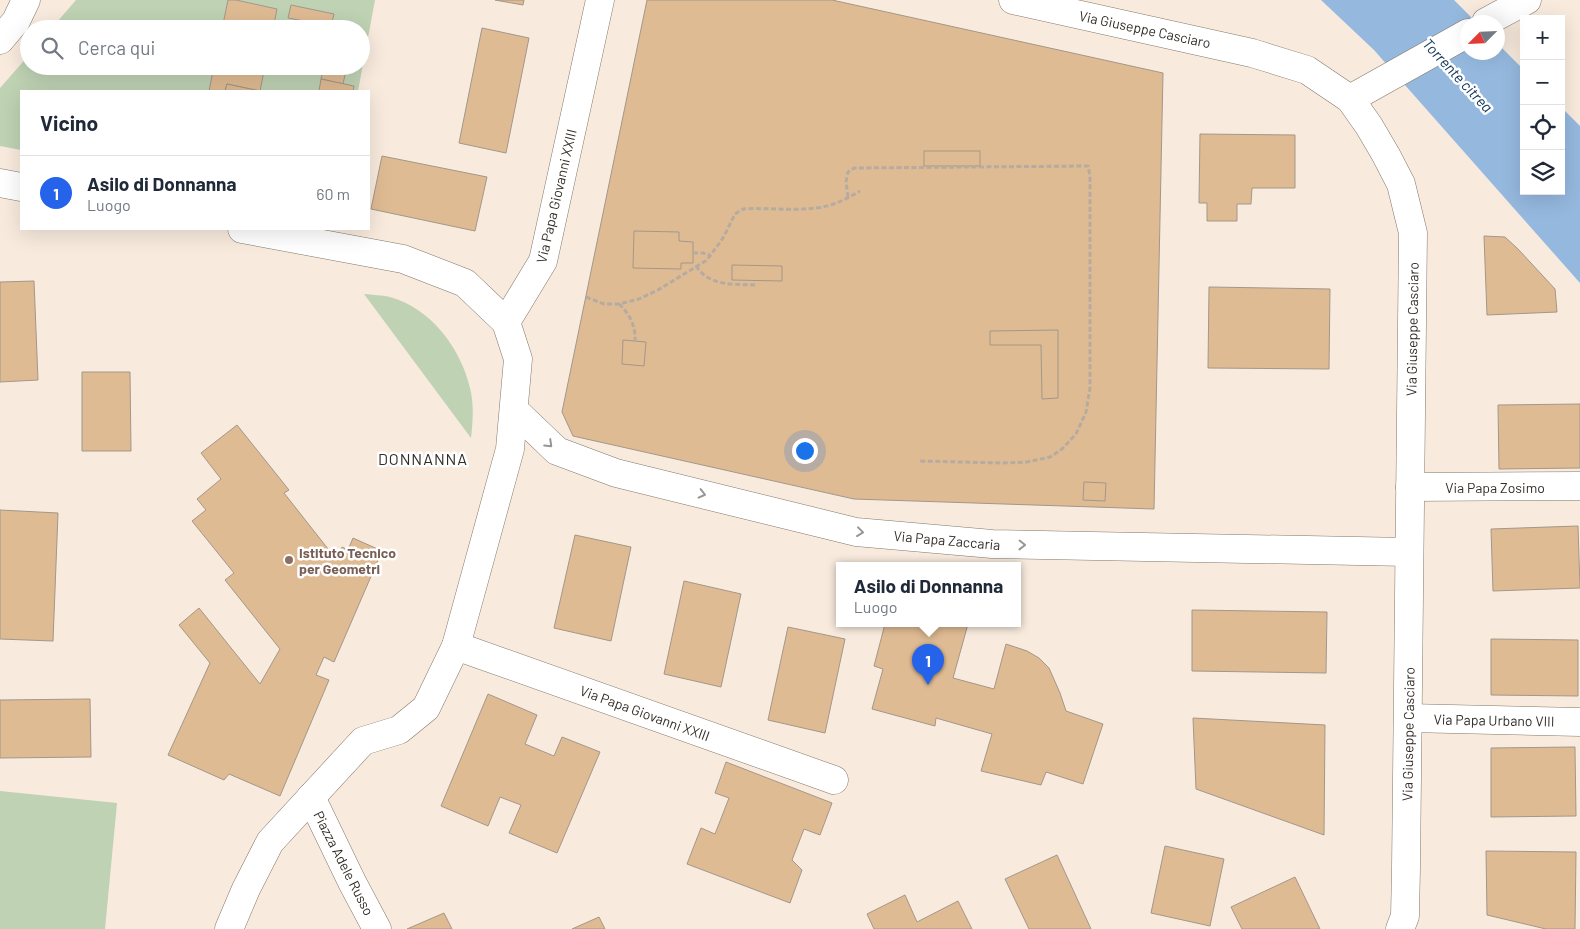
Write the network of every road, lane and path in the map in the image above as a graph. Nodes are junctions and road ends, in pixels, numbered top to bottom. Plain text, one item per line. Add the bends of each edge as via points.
1 (8, 0) edge
2 (26, 0) edge
3 (600, 0) edge
4 (1013, 0) edge
5 (1527, 0) edge
6 (0, 4) edge
7 (1499, 15) edge
8 (1460, 37) edge
9 (0, 40) edge
10 (1350, 99) junction
11 (0, 183) edge
12 (20, 187) edge
13 (860, 191) dead end
14 (848, 197) junction
15 (247, 230) edge
16 (693, 253) dead end
17 (710, 255) junction
18 (696, 266) junction
19 (756, 285) dead end
20 (586, 297) dead end
21 (619, 304) junction
22 (506, 322) junction
23 (635, 341) dead end
24 (514, 410) junction
25 (920, 461) dead end
26 (1580, 486) edge
27 (1410, 487) junction
28 (1408, 552) junction
29 (456, 646) junction
30 (1408, 718) junction
31 (1580, 722) edge
32 (834, 780) dead end
33 (311, 797) junction
34 (361, 898) junction
35 (228, 929) edge
36 (353, 929) edge
37 (377, 929) edge
38 (1400, 929) edge

1 - 6 street
2 - 9 street via 16,21
3 - 22 street, Via Papa Giovanni XXIII via 543,261
4 - 10 street, Via Giuseppe Casciaro via 1252,53 1308,70
5 - 7 street
8 - 10 street
10 - 27 street, Via Giuseppe Casciaro via 1401,184 1413,233
11 - 12 street
13 - 14 path
14 - 17 path via 809,208 743,209 735,214 724,238
14 - 25 path via 848,172 854,168 1088,166 1090,388 1086,412 1076,434 1050,457 1027,462
15 - 22 street via 403,259 465,283
16 - 17 path
17 - 18 path
18 - 19 path via 713,281
18 - 21 path via 658,290
20 - 21 path via 604,304
21 - 23 path via 633,325
22 - 24 street via 518,359
24 -> 28 street, Via Papa Zaccaria via 557,452 616,473 856,532 992,544
24 - 29 street via 510,450
26 - 27 street, Via Papa Zosimo
27 - 28 street, Via Giuseppe Casciaro
28 - 30 street, Via Giuseppe Casciaro
29 - 32 street, Via Papa Giovanni XXIII
29 - 33 street via 426,708 399,730 363,741
30 - 31 street, Via Papa Urbano VIII
30 - 38 street, Via Giuseppe Casciaro via 1405,916
33 - 34 street, Piazza Adele Russo
33 - 35 street via 270,842
34 - 36 street
34 - 37 street, Piazza Adele Russo

